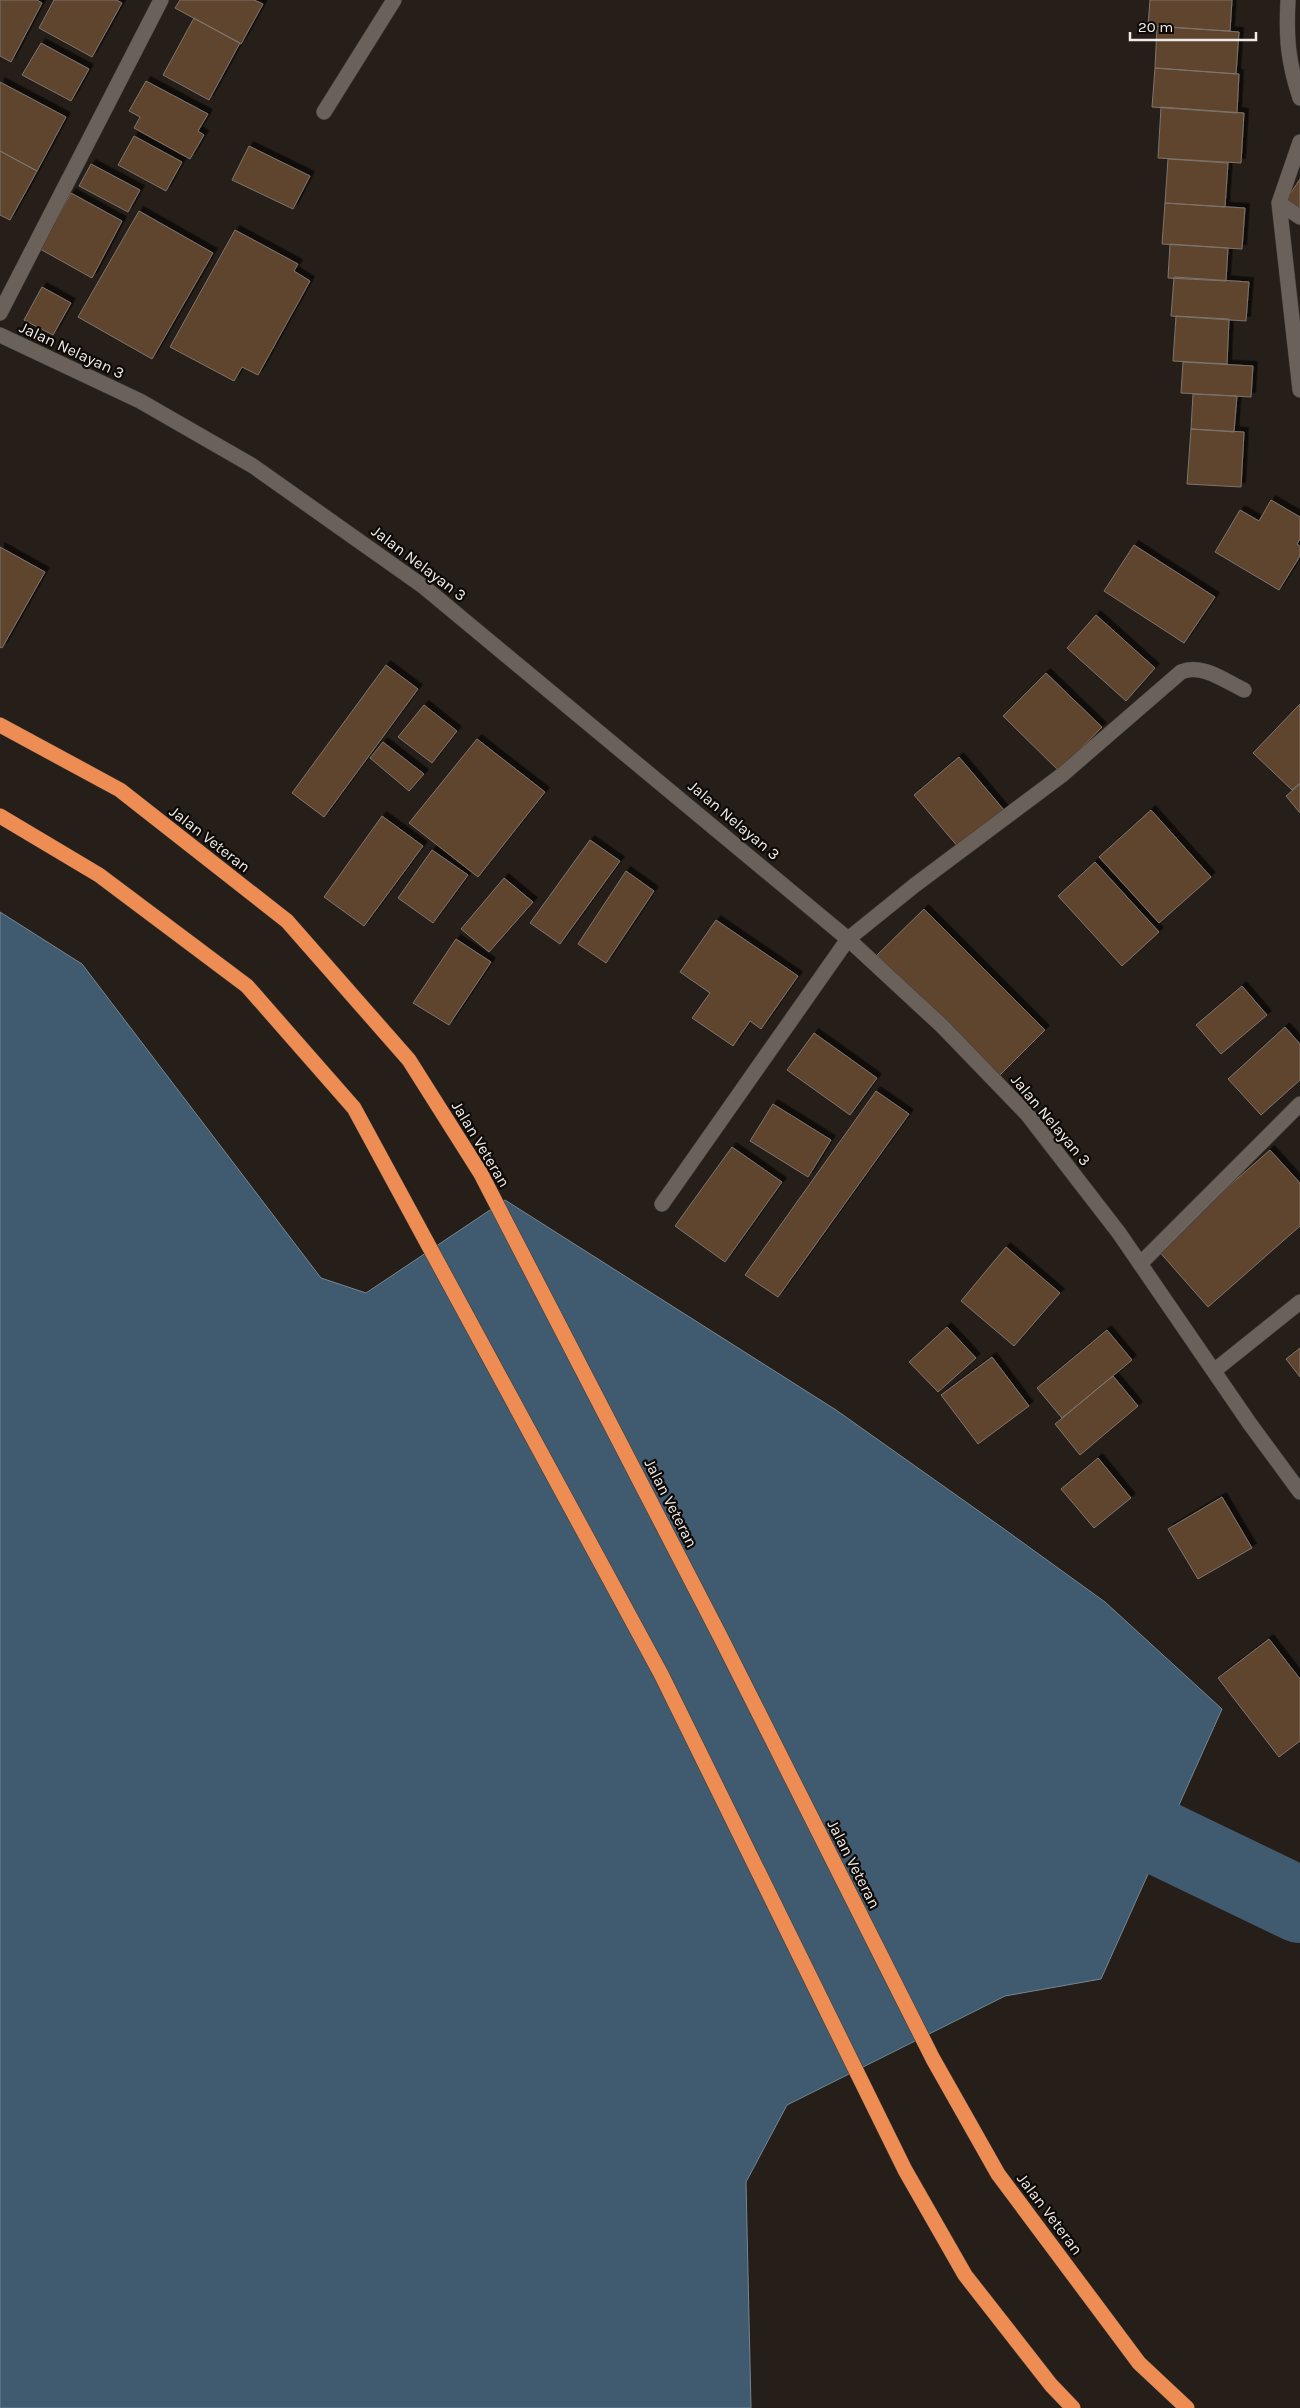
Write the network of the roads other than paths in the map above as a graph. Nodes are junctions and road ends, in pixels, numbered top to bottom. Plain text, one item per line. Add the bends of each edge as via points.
1 (161, 0) edge
2 (394, 0) edge
3 (1288, 0) edge
4 (1300, 98) edge
5 (324, 112) dead end
6 (1300, 142) edge
7 (1279, 203) junction
8 (1300, 217) edge
9 (0, 313) edge
10 (0, 335) edge
11 (1300, 390) edge
12 (1244, 690) dead end
13 (0, 725) edge
14 (0, 816) edge
15 (848, 939) junction
16 (1300, 1104) edge
17 (662, 1204) dead end
18 (1140, 1264) junction
19 (1300, 1302) edge
20 (1215, 1370) junction
21 (1300, 1492) edge
22 (1073, 2408) edge
23 (1186, 2408) edge

1 - 9 street
2 - 5 street
3 - 4 street via 1286,31 1290,68
6 - 7 street
7 - 8 street
7 - 11 street
10 - 15 street, Jalan Nelayan 3 via 140,401 253,466 424,586
12 - 15 street via 1203,670 1192,668 1181,672 1062,774
13 - 23 highway, Jalan Veteran via 120,790 287,921 409,1060 480,1174 716,1629 933,2059 998,2174 1139,2363
14 - 22 highway via 99,875 247,986 354,1108 661,1674 905,2170 965,2275 1051,2385
15 - 17 street
15 - 18 street, Jalan Nelayan 3 via 942,1026 1027,1114
16 - 18 street
18 - 20 street, Jalan Nelayan 3
19 - 20 street
20 - 21 street, Jalan Nelayan 3

